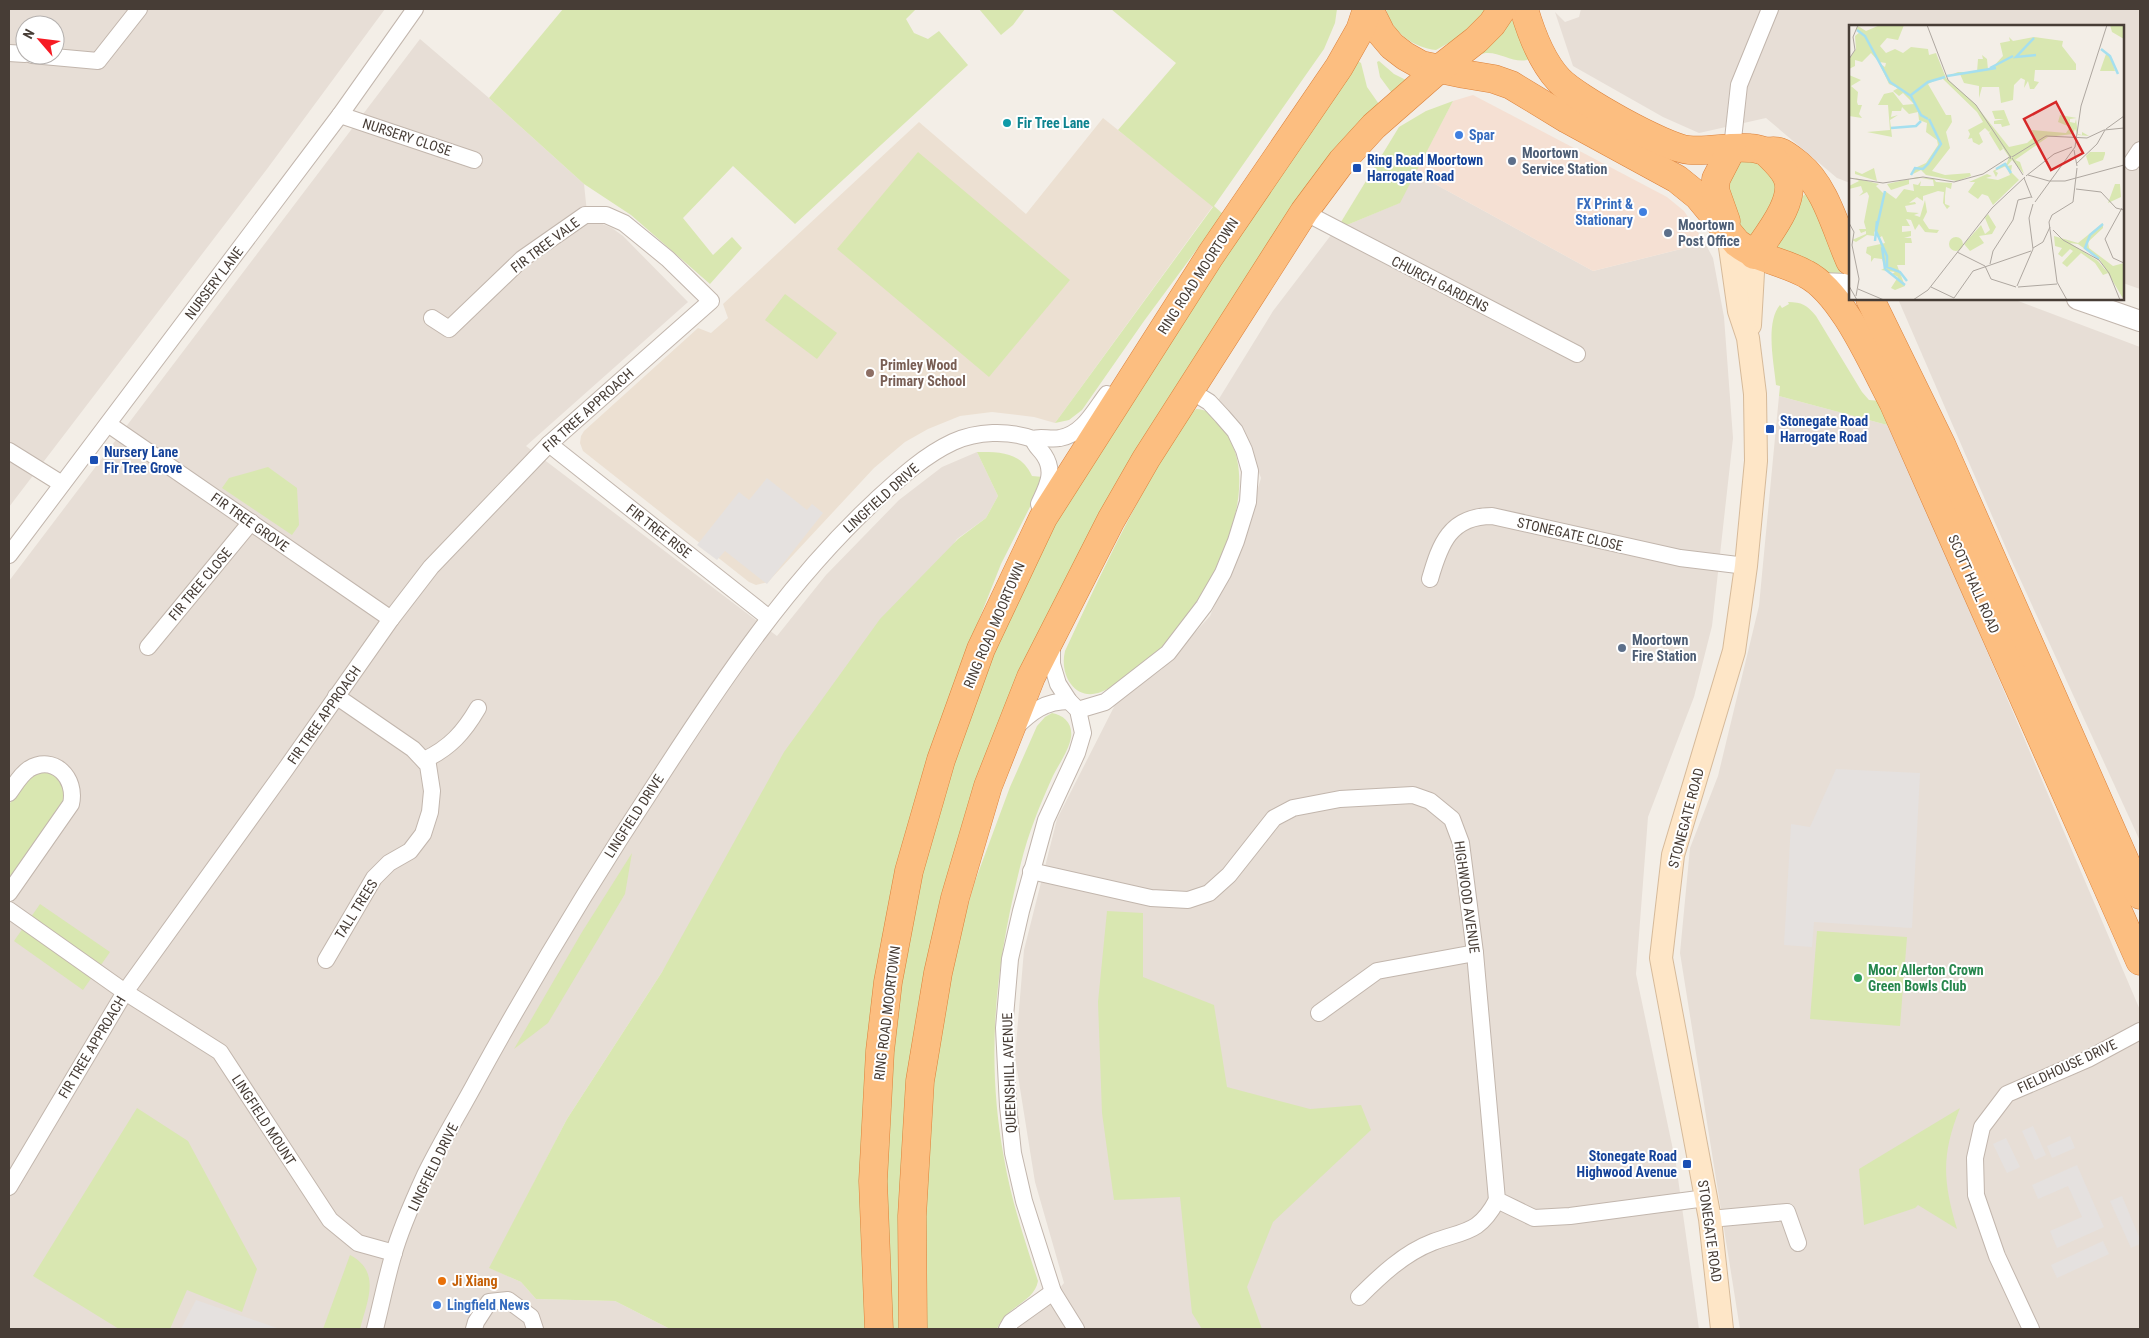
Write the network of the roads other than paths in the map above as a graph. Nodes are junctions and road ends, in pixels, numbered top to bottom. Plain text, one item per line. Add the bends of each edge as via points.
1 (138, 9) edge
2 (415, 9) edge
3 (1368, 9) edge
4 (1502, 9) edge
5 (1524, 9) edge
6 (1770, 9) edge
7 (65, 58) edge
8 (1439, 69) junction
9 (340, 115) junction
10 (1732, 148) junction
11 (1766, 152) junction
12 (474, 160) dead end
13 (1304, 212) junction
14 (1728, 232) junction
15 (1848, 250) edge
16 (1754, 255) junction
17 (1210, 256) junction
18 (1820, 282) junction
19 (1849, 282) edge
20 (1870, 300) edge
21 (2080, 300) edge
22 (710, 301) joint
23 (432, 318) dead end
24 (2140, 321) edge
25 (1748, 338) junction
26 (1577, 354) dead end
27 (1190, 392) junction
28 (108, 424) junction
29 (1032, 439) junction
30 (549, 444) junction
31 (9, 451) edge
32 (62, 484) junction
33 (251, 522) junction
34 (9, 555) edge
35 (1746, 566) junction
36 (1430, 579) dead end
37 (769, 618) junction
38 (391, 619) junction
39 (1052, 635) junction
40 (148, 646) dead end
41 (981, 648) junction
42 (336, 696) junction
43 (1074, 706) junction
44 (478, 708) dead end
45 (1007, 736) junction
46 (424, 760) junction
47 (9, 793) edge
48 (1031, 871) junction
49 (9, 893) edge
50 (2140, 895) edge
51 (9, 910) edge
52 (1475, 953) junction
53 (326, 960) dead end
54 (2140, 961) edge
55 (125, 992) junction
56 (1319, 1013) dead end
57 (2140, 1031) edge
58 (9, 1188) edge
59 (1497, 1200) junction
60 (1708, 1208) junction
61 (1798, 1243) dead end
62 (394, 1253) junction
63 (1053, 1292) junction
64 (1359, 1297) dead end
65 (375, 1329) edge
66 (474, 1329) edge
67 (534, 1329) edge
68 (879, 1329) edge
69 (913, 1329) edge
70 (1007, 1329) edge
71 (1076, 1329) edge
72 (1722, 1329) edge
73 (2031, 1329) edge

1 - 7 street via 98,61
2 - 9 street, NURSERY LANE
3 - 8 highway, SCOTT HALL ROAD via 1392,46 1421,65
3 - 17 highway, RING ROAD MOORTOWN via 1339,67
4 - 8 highway via 1476,40
5 - 10 highway via 1546,63 1571,90 1673,146 1698,151
6 - 10 street via 1739,85
8 - 13 highway via 1374,126 1342,161
8 - 14 highway, SCOTT HALL ROAD via 1511,84 1687,186
9 - 12 street, NURSERY CLOSE
9 - 28 street, NURSERY LANE
10 - 11 highway
10 - 14 highway via 1719,170 1715,190
11 - 15 highway via 1780,152 1811,177
11 - 16 highway via 1786,176 1788,196 1782,212
13 - 26 street, CHURCH GARDENS
13 - 27 highway
14 - 16 highway, SCOTT HALL ROAD via 1736,243
14 - 25 main road, STONEGATE ROAD via 1739,311
16 - 18 highway, SCOTT HALL ROAD
16 - 25 main road, STONEGATE ROAD
17 - 29 street, LINGFIELD DRIVE via 1082,427 1060,438
17 - 41 highway, RING ROAD MOORTOWN via 1043,518
18 - 19 street
18 - 54 highway, SCOTT HALL ROAD via 1847,318 1892,402
20 - 50 highway, SCOTT HALL ROAD via 1942,446
21 - 24 street
22 - 23 street, FIR TREE VALE via 668,259 624,223 606,215 585,215 522,259 449,329
22 - 30 street, FIR TREE APPROACH
25 - 35 main road, STONEGATE ROAD via 1755,394 1756,461
27 - 39 highway via 1110,520
27 - 43 street via 1208,402 1236,431 1244,450 1250,471 1248,502 1236,542 1204,606 1168,654 1105,702
28 - 32 street, NURSERY LANE
28 - 33 street, FIR TREE GROVE
29 - 37 street, LINGFIELD DRIVE via 992,433 956,441 929,455 850,525
29 - 41 street via 1048,462 1049,479
30 - 37 street, FIR TREE RISE
30 - 38 street, FIR TREE APPROACH via 452,543
31 - 32 street
32 - 34 street, NURSERY LANE
33 - 38 street, FIR TREE GROVE
33 - 40 street, FIR TREE CLOSE
35 - 36 street, STONEGATE CLOSE via 1680,558 1480,516 1457,525 1448,534
35 - 60 main road, STONEGATE ROAD via 1734,651 1673,855 1661,958
37 - 62 street, LINGFIELD DRIVE via 611,850 530,984 425,1176
38 - 42 street, FIR TREE APPROACH
39 - 43 street, QUEENSHILL AVENUE via 1052,664 1058,684
39 - 45 highway
41 - 68 highway, RING ROAD MOORTOWN via 941,760 909,871 888,982 880,1051 873,1181
42 - 46 street via 414,749
42 - 55 street, FIR TREE APPROACH
43 - 45 street via 1050,703 1040,707
43 - 48 street, QUEENSHILL AVENUE via 1083,733 1046,820
44 - 46 street via 467,728 454,742 441,753
45 - 69 highway via 988,786 955,898 938,973 920,1081 912,1216
46 - 53 street, TALL TREES via 432,791 423,834 410,851 389,863 374,878
47 - 49 street via 30,768 50,765 69,780 73,794 71,804
48 - 52 street, HIGHWOOD AVENUE via 1151,898 1188,900 1209,893 1229,875 1274,818 1293,808 1340,800 1413,795 1430,801 1452,819 1461,843
48 - 63 street, QUEENSHILL AVENUE via 1010,959 1004,1028 1008,1106 1013,1153 1024,1201
51 - 55 street, LINGFIELD MOUNT
52 - 56 street via 1377,971
52 - 59 street, HIGHWOOD AVENUE
55 - 58 street, FIR TREE APPROACH
55 - 62 street, LINGFIELD MOUNT via 220,1052 330,1220 358,1243
57 - 73 street, FIELDHOUSE DRIVE via 2088,1059 2006,1094 1982,1127 1975,1158 1976,1194 1997,1256
59 - 60 street via 1534,1218
59 - 64 street via 1489,1216 1473,1229 1432,1242 1403,1259 1379,1276
60 - 61 street via 1787,1212
60 - 72 main road, STONEGATE ROAD
62 - 65 street, LINGFIELD DRIVE
63 - 70 street via 1011,1322
63 - 71 street, QUEENSHILL AVENUE
66 - 67 street via 489,1302 508,1300 531,1317

